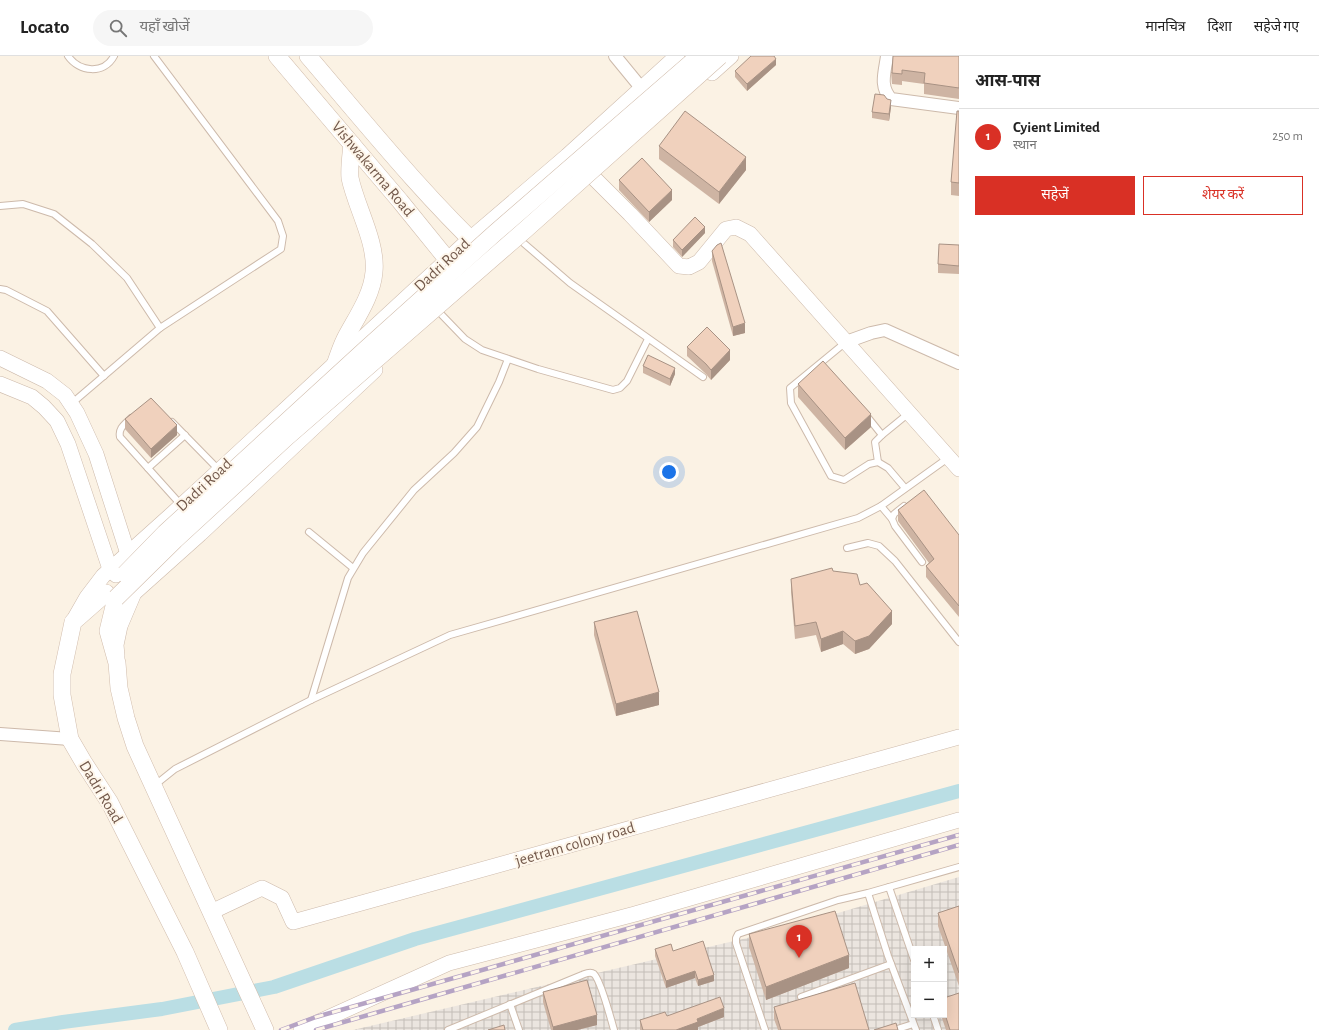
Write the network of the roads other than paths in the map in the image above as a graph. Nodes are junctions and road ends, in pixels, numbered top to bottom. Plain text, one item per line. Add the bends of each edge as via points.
1 (68, 56) edge
2 (114, 56) edge
3 (154, 56) edge
4 (277, 56) edge
5 (308, 56) edge
6 (615, 56) edge
7 (677, 56) edge
8 (700, 56) edge
9 (720, 56) edge
10 (731, 56) edge
11 (887, 56) edge
12 (642, 89) junction
13 (959, 108) edge
14 (666, 114) junction
15 (352, 144) junction
16 (594, 178) junction
17 (0, 206) edge
18 (470, 239) junction
19 (520, 240) junction
20 (448, 260) junction
21 (494, 263) junction
22 (468, 284) junction
23 (0, 289) edge
24 (438, 312) junction
25 (160, 328) junction
26 (648, 339) junction
27 (846, 342) junction
28 (0, 358) edge
29 (508, 359) junction
30 (959, 363) edge
31 (335, 364) junction
32 (820, 364) junction
33 (825, 369) edge
34 (104, 376) junction
35 (703, 377) dead end
36 (0, 384) edge
37 (71, 404) junction
38 (861, 410) edge
39 (909, 413) junction
40 (136, 414) edge
41 (165, 415) edge
42 (185, 435) junction
43 (882, 435) junction
44 (948, 457) junction
45 (878, 462) junction
46 (148, 468) junction
47 (959, 469) edge
48 (219, 471) junction
49 (905, 488) junction
50 (912, 500) edge
51 (182, 506) junction
52 (881, 506) junction
53 (892, 519) junction
54 (309, 532) dead end
55 (847, 548) dead end
56 (128, 554) junction
57 (922, 562) dead end
58 (353, 568) junction
59 (110, 569) junction
60 (151, 578) junction
61 (134, 593) junction
62 (111, 595) junction
63 (73, 622) junction
64 (959, 642) edge
65 (117, 663) junction
66 (311, 700) junction
67 (0, 734) edge
68 (959, 737) edge
69 (70, 739) junction
70 (154, 786) junction
71 (959, 820) edge
72 (959, 867) edge
73 (889, 887) junction
74 (868, 893) junction
75 (211, 912) junction
76 (911, 951) edge
77 (891, 964) junction
78 (801, 997) edge
79 (510, 1004) junction
80 (934, 1018) edge
81 (914, 1027) edge
82 (219, 1030) edge
83 (265, 1030) edge
84 (301, 1030) edge
85 (448, 1030) edge
86 (519, 1030) edge
87 (614, 1030) edge
88 (765, 1030) edge
89 (894, 1030) edge
90 (938, 1030) edge

1 - 2 lane via 79,67 97,69
3 - 25 lane via 278,221 283,236 281,248
4 - 15 main road, Vishwakarma Road
5 - 18 main road, Vishwakarma Road via 415,181
6 - 12 street
7 - 12 street, Dadri Road
8 - 62 main road, bridge via 366,349 165,533
9 - 62 main road, bridge
10 - 14 street, Dadri Road
11 - 13 street via 883,83 885,93 891,99
12 - 14 street
12 - 18 street, Dadri Road
14 - 16 street, Dadri Road
15 - 20 main road, Vishwakarma Road
15 - 31 main road via 350,176 370,244 374,272 365,302
16 - 19 street, Dadri Road
16 - 27 street via 679,266 689,267 699,262 726,229 736,227 750,234
17 - 25 lane via 23,204 54,214 92,244 127,278
18 - 20 street, Dadri Road
18 - 21 main road, Vishwakarma Road
19 - 21 street, Dadri Road
19 - 26 lane via 570,283
20 - 22 main road, Vishwakarma Road
20 - 31 street, Dadri Road
21 - 22 street, Dadri Road
22 - 24 street, Dadri Road
23 - 34 lane via 47,311
24 - 29 lane via 465,339 482,350
24 - 60 street, Dadri Road
25 - 34 lane
26 - 29 lane via 627,381 620,388 613,390
26 - 35 lane
27 - 30 street via 871,332 886,330
27 - 32 lane
27 - 39 street
28 - 37 street via 47,381 65,395
29 - 58 lane via 477,427 454,453 414,490
31 - 48 street, Dadri Road
32 - 33 lane
32 - 45 lane via 790,388 791,402 831,476 844,480 869,464
34 - 37 lane
36 - 59 street via 32,397 57,421 68,444
37 - 56 street via 78,413 96,454
38 - 43 lane
39 - 43 lane
39 - 44 street
40 - 46 lane via 121,427 119,434
41 - 42 lane
42 - 46 lane
42 - 48 lane
43 - 45 lane via 875,442
44 - 47 street
44 - 49 lane
45 - 49 lane via 888,468
46 - 51 lane
48 - 51 street, Dadri Road
49 - 52 lane
50 - 53 lane via 894,514
51 - 56 street, Dadri Road
52 - 53 lane
52 - 66 lane via 858,518 450,635
53 - 57 lane
54 - 58 lane
55 - 64 lane via 868,543 879,546 895,561
56 - 59 street, Dadri Road
56 - 60 street
58 - 66 lane
59 - 61 street
59 - 63 street, Dadri Road via 86,597
60 - 61 street, Dadri Road
61 - 65 street, Dadri Road via 120,626 116,645
62 - 63 main road
62 - 65 main road via 108,631
63 - 69 main road, Dadri Road via 62,674 62,695
65 - 70 main road, Dadri Road via 119,688 126,718 135,746
66 - 70 lane via 175,769
67 - 69 street
68 - 75 street, jeetram colony road via 293,922 282,898 262,888
69 - 82 main road, Dadri Road via 110,803 185,952
70 - 75 main road, Dadri Road
71 - 84 street via 643,912 450,963
72 - 73 lane
73 - 74 lane
73 - 76 lane
74 - 77 lane
74 - 88 lane via 838,900 738,934 736,943
75 - 83 main road, Dadri Road
77 - 78 lane
77 - 81 lane
79 - 85 lane
79 - 86 lane
79 - 87 lane via 582,975 594,974
80 - 90 lane
81 - 89 lane

